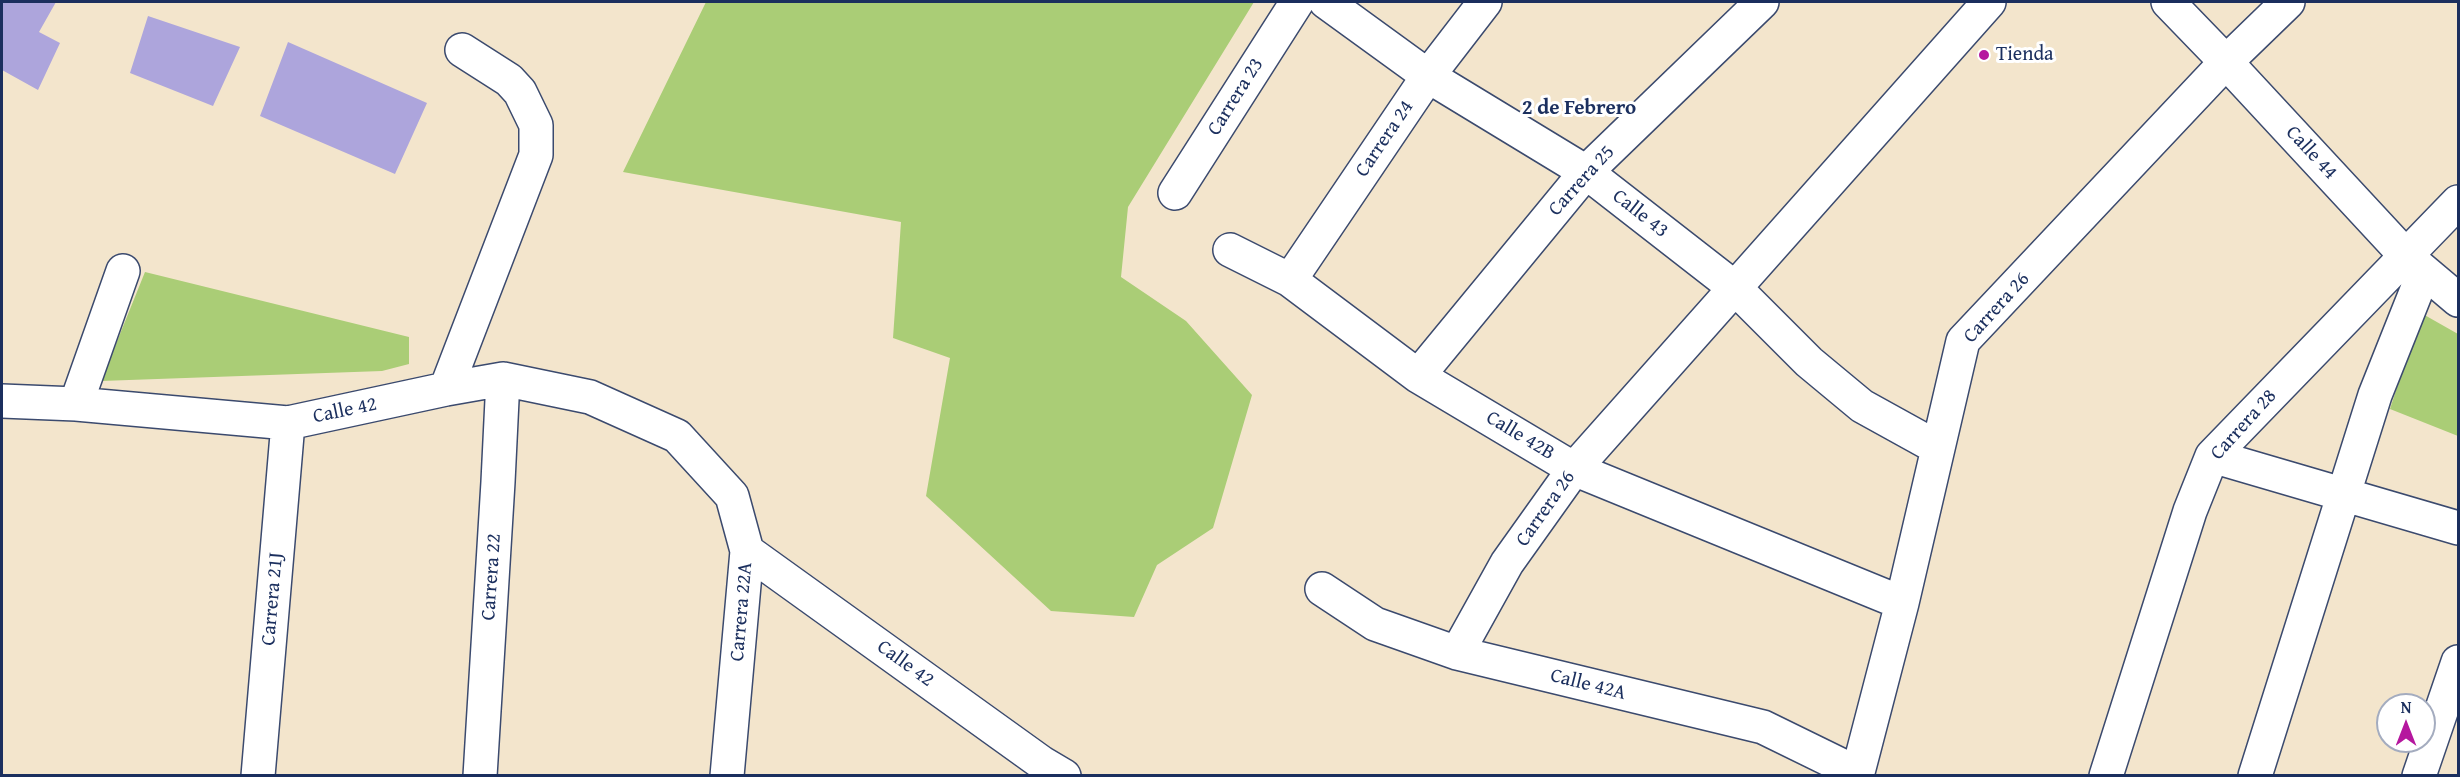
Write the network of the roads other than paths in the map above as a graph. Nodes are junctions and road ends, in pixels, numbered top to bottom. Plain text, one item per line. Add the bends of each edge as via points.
1 (1297, 2) edge
2 (1326, 2) edge
3 (1485, 2) edge
4 (1762, 2) edge
5 (1989, 2) edge
6 (2168, 2) edge
7 (2288, 2) edge
8 (462, 50) dead end
9 (2226, 62) junction
10 (1428, 76) junction
11 (1586, 172) junction
12 (1176, 193) dead end
13 (2458, 202) edge
14 (1230, 250) dead end
15 (2415, 264) junction
16 (123, 271) dead end
17 (1290, 280) junction
18 (1735, 288) junction
19 (2458, 300) edge
20 (1418, 376) junction
21 (503, 379) junction
22 (446, 389) junction
23 (2, 401) edge
24 (76, 404) junction
25 (288, 423) junction
26 (677, 436) joint
27 (1938, 448) junction
28 (2212, 456) junction
29 (1574, 469) junction
30 (2344, 494) junction
31 (2458, 528) edge
32 (747, 551) junction
33 (1322, 589) dead end
34 (1902, 603) junction
35 (1458, 653) junction
36 (2457, 671) edge
37 (1857, 774) edge
38 (258, 776) edge
39 (480, 776) edge
40 (727, 776) edge
41 (1064, 776) edge
42 (2106, 776) edge
43 (2255, 776) edge
44 (2419, 776) edge

1 - 12 street, Carrera 23
2 - 10 street, Calle 43
3 - 10 street, Carrera 24
4 - 11 street, Carrera 25
5 - 18 street, Carrera 26
6 - 9 street, Calle 44
7 - 9 street, Carrera 26
8 - 22 street via 509,80 520,92 536,125 536,155
9 - 15 street, Calle 44
9 - 27 street, Carrera 26 via 1963,341
10 - 11 street, Calle 43
10 - 17 street, Carrera 24
11 - 18 street, Calle 43
11 - 20 street, Carrera 25
13 - 15 street, Carrera 28
14 - 17 street, Calle 42B
15 - 19 street, Calle 44
15 - 28 street, Carrera 28
15 - 30 street
16 - 24 street
17 - 20 street, Calle 42B
18 - 27 street, Calle 43 via 1809,362 1862,406
18 - 29 street, Carrera 26
20 - 29 street, Calle 42B
21 - 22 street, Calle 42
21 - 26 street, Calle 42 via 590,397
21 - 39 street, Carrera 22
22 - 25 street, Calle 42
23 - 24 street, Calle 42
24 - 25 street, Calle 42
25 - 38 street, Carrera 21J
26 - 32 street, Carrera 22A via 732,496
27 - 34 street, Carrera 26
28 - 30 street
28 - 42 street, Carrera 28 via 2190,512
29 - 34 street, Calle 42B
29 - 35 street, Carrera 26 via 1507,563
30 - 31 street
30 - 43 street
32 - 40 street, Carrera 22A
32 - 41 street, Calle 42
33 - 35 street, Calle 42A via 1375,624
34 - 37 street, Carrera 26
35 - 37 street, Calle 42A via 1763,728
36 - 44 street

